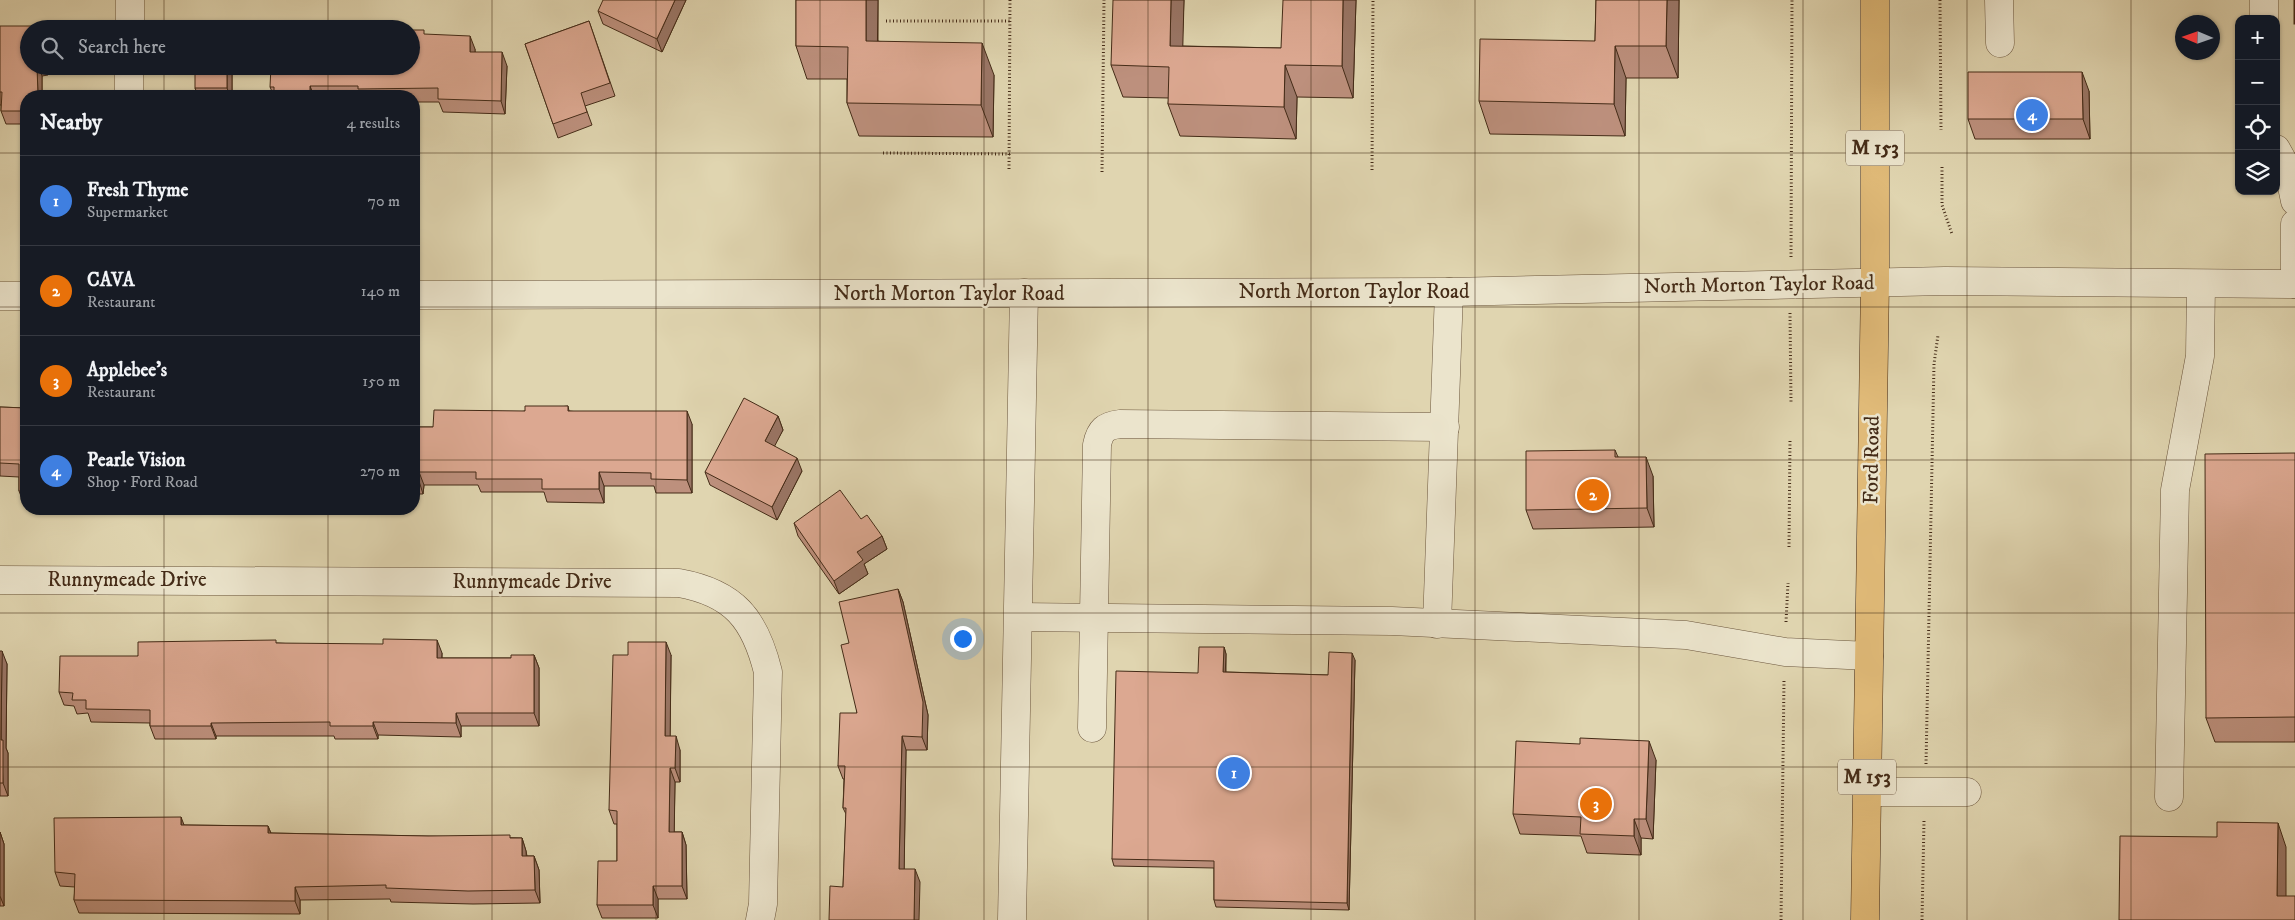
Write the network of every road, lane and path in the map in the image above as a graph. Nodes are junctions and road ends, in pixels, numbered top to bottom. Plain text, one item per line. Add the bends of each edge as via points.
1 (130, 0) edge
2 (1010, 0) edge
3 (1104, 0) edge
4 (1372, 0) edge
5 (1792, 0) edge
6 (1875, 0) edge
7 (1940, 0) edge
8 (1999, 0) edge
9 (2264, 0) edge
10 (2264, 15) edge
11 (130, 20) edge
12 (886, 21) dead end
13 (1010, 22) junction
14 (2000, 43) dead end
15 (129, 75) edge
16 (129, 90) edge
17 (1941, 130) dead end
18 (2277, 150) edge
19 (883, 153) dead end
20 (1010, 154) junction
21 (1942, 167) dead end
22 (1009, 169) dead end
23 (1372, 170) dead end
24 (1102, 172) dead end
25 (2295, 202) edge
26 (2295, 224) edge
27 (1952, 234) dead end
28 (1875, 282) junction
29 (1791, 283) junction
30 (2201, 284) junction
31 (2295, 284) edge
32 (1449, 292) junction
33 (1024, 294) junction
34 (420, 295) edge
35 (0, 296) edge
36 (20, 296) edge
37 (1938, 335) dead end
38 (1791, 402) dead end
39 (1445, 427) junction
40 (1790, 441) dead end
41 (1789, 547) dead end
42 (0, 580) edge
43 (1788, 583) dead end
44 (1019, 616) junction
45 (1094, 617) junction
46 (1436, 624) junction
47 (1785, 630) dead end
48 (1869, 656) junction
49 (1784, 674) dead end
50 (1092, 728) dead end
51 (1867, 792) junction
52 (1925, 792) junction
53 (1967, 792) dead end
54 (2169, 798) dead end
55 (760, 920) edge
56 (1012, 920) edge
57 (1781, 920) edge
58 (1865, 920) edge
59 (1922, 920) edge

1 - 11 street
2 - 13 path
3 - 24 path
4 - 23 path
5 - 29 path
6 - 28 main road, Ford Road / M 153
7 - 17 path
8 - 14 street
9 - 10 street
12 - 13 path
13 - 20 path
15 - 16 street
18 - 25 street via 2289,172
19 - 20 path
20 - 22 path
21 - 27 path via 1942,205
26 - 31 street
28 - 29 street, North Morton Taylor Road
28 - 30 street, North Morton Taylor Road
28 - 48 main road, Ford Road / M 153
29 - 32 street, North Morton Taylor Road
29 - 38 path
30 - 31 street, North Morton Taylor Road
30 - 54 street via 2200,356 2175,490
32 - 33 street, North Morton Taylor Road
32 - 39 street
33 - 34 street, North Morton Taylor Road
33 - 44 street
35 - 36 street
37 - 52 path via 1934,364
39 - 45 street via 1108,425 1099,433 1097,444
39 - 46 street
40 - 41 path
42 - 55 street, Runnymeade Drive via 679,583 713,592 741,613 752,627 761,643 768,672
43 - 47 path
44 - 45 street
44 - 56 street
45 - 46 street
45 - 50 street
46 - 48 street via 1686,635 1785,652
48 - 51 main road, Ford Road / M 153
49 - 57 path
51 - 52 street
51 - 58 main road, Ford Road / M 153
52 - 53 street
52 - 59 path

